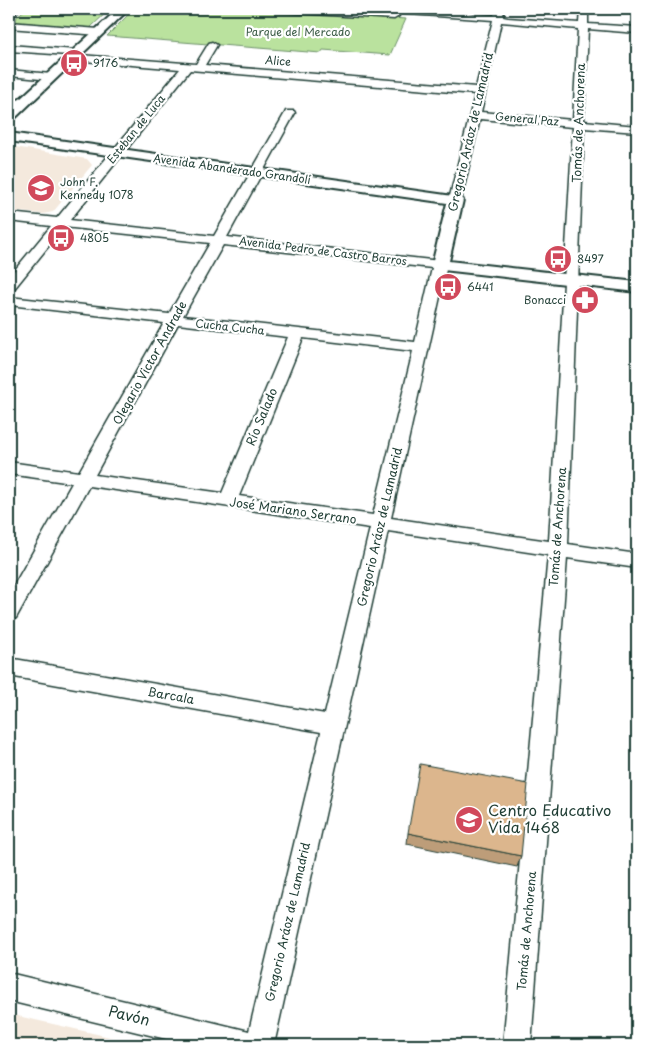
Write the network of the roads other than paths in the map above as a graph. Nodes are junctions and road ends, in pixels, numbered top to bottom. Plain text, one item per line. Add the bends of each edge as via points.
1 (16, 9) edge
2 (124, 9) edge
3 (280, 9) edge
4 (380, 9) edge
5 (584, 9) edge
6 (9, 15) edge
7 (498, 16) edge
8 (9, 25) edge
9 (583, 26) junction
10 (637, 30) edge
11 (98, 32) junction
12 (212, 45) dead end
13 (9, 48) edge
14 (74, 55) junction
15 (193, 66) junction
16 (9, 73) edge
17 (51, 77) junction
18 (481, 91) junction
19 (9, 102) edge
20 (23, 103) junction
21 (290, 113) dead end
22 (476, 115) junction
23 (9, 116) edge
24 (579, 124) junction
25 (637, 129) edge
26 (9, 137) edge
27 (9, 142) edge
28 (115, 155) junction
29 (255, 175) junction
30 (455, 203) junction
31 (9, 218) edge
32 (60, 223) junction
33 (220, 239) junction
34 (440, 264) junction
35 (572, 279) junction
36 (9, 286) edge
37 (637, 286) edge
38 (9, 300) edge
39 (174, 320) junction
40 (297, 334) junction
41 (421, 347) junction
42 (9, 468) edge
43 (84, 480) junction
44 (228, 501) junction
45 (380, 524) junction
46 (558, 550) junction
47 (637, 561) edge
48 (9, 612) edge
49 (9, 667) edge
50 (334, 725) junction
51 (9, 987) edge
52 (249, 1045) edge
53 (260, 1045) edge
54 (517, 1045) edge

1 - 6 street
2 - 11 street
3 - 7 street
4 - 7 street
5 - 9 street, Tomás de Anchorena
7 - 9 street via 508,21
7 - 18 street, Gregorio Aráoz de Lamadrid
8 - 11 street
9 - 10 street
9 - 24 street, Tomás de Anchorena
11 - 14 street
12 - 15 street, Esteban de Luca
13 - 14 street, Alice
14 - 15 street, Alice
14 - 17 street
15 - 18 street, Alice
15 - 28 street, Esteban de Luca
16 - 17 street
17 - 20 street
18 - 22 street, Gregorio Aráoz de Lamadrid
19 - 20 street
20 - 23 street
21 - 29 street, Olegario Victor Andrade
22 - 24 street, General Paz
22 - 30 street, Gregorio Aráoz de Lamadrid
24 - 25 street, General Paz
24 - 35 street, Tomás de Anchorena
26 - 28 street, Avenida Abanderado Grandoli
27 - 28 street, Avenida Abanderado Grandoli
28 - 29 street, Avenida Abanderado Grandoli
28 - 32 street, Esteban de Luca
29 - 30 street, Avenida Abanderado Grandoli
29 - 33 street, Olegario Victor Andrade
30 - 34 street, Gregorio Aráoz de Lamadrid
31 - 32 street, Avenida Pedro de Castro Barros
32 - 33 street, Avenida Pedro de Castro Barros
32 - 36 street, Esteban de Luca
33 - 34 street, Avenida Pedro de Castro Barros
33 - 39 street, Olegario Victor Andrade
34 - 35 street, Avenida Pedro de Castro Barros
34 - 41 street, Gregorio Aráoz de Lamadrid
35 - 37 street, Avenida Pedro de Castro Barros
35 - 46 street, Tomás de Anchorena
38 - 39 street, Cucha Cucha
39 - 40 street, Cucha Cucha
39 - 43 street, Olegario Victor Andrade
40 - 41 street, Cucha Cucha
40 - 44 street, Río Salado
41 - 45 street, Gregorio Aráoz de Lamadrid
42 - 43 street, José Mariano Serrano
43 - 44 street, José Mariano Serrano
43 - 48 street, Olegario Victor Andrade
44 - 45 street, José Mariano Serrano
45 - 46 street, José Mariano Serrano
45 - 50 street, Gregorio Aráoz de Lamadrid
46 - 47 street, José Mariano Serrano
46 - 54 street, Tomás de Anchorena
49 - 50 street, Barcala
50 - 53 street, Gregorio Aráoz de Lamadrid
51 - 52 street, Pavón

